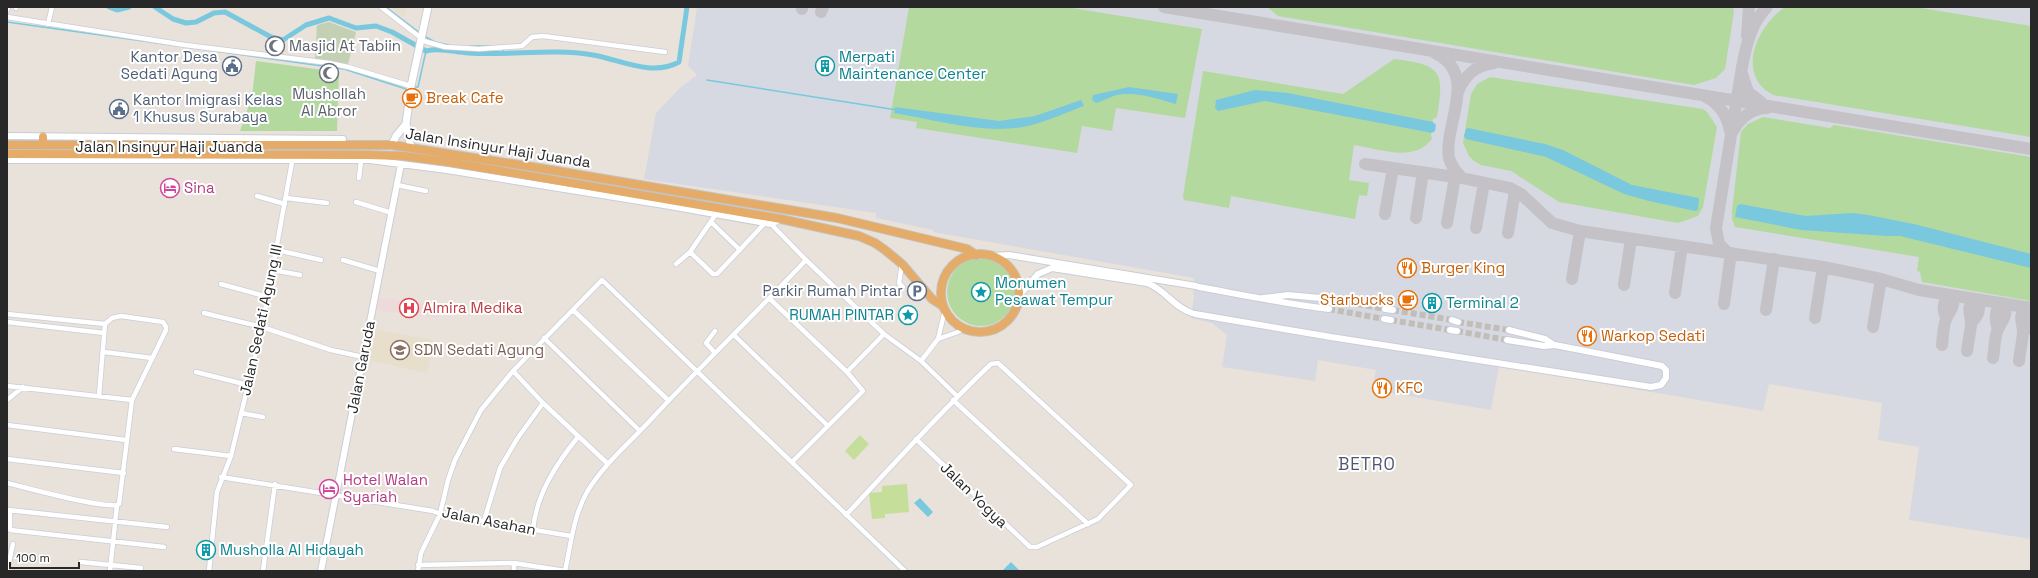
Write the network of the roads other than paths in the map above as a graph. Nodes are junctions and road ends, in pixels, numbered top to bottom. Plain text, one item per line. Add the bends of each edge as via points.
1 (52, 7) edge
2 (381, 7) edge
3 (428, 7) edge
4 (7, 18) edge
5 (48, 24) junction
6 (421, 37) junction
7 (665, 52) dead end
8 (411, 86) junction
9 (406, 124) junction
10 (7, 136) edge
11 (343, 139) dead end
12 (43, 141) junction
13 (7, 145) edge
14 (392, 145) junction
15 (266, 146) junction
16 (411, 148) junction
17 (7, 154) edge
18 (266, 156) junction
19 (27, 157) junction
20 (198, 158) junction
21 (366, 159) junction
22 (7, 160) edge
23 (292, 162) junction
24 (401, 164) junction
25 (448, 166) junction
26 (539, 168) junction
27 (359, 178) dead end
28 (537, 178) junction
29 (397, 185) junction
30 (426, 191) dead end
31 (257, 196) dead end
32 (286, 198) junction
33 (356, 202) dead end
34 (327, 203) dead end
35 (285, 204) junction
36 (758, 204) junction
37 (392, 213) junction
38 (716, 214) junction
39 (756, 214) junction
40 (781, 219) junction
41 (711, 222) junction
42 (768, 223) junction
43 (277, 250) junction
44 (740, 250) junction
45 (690, 252) junction
46 (976, 255) junction
47 (991, 256) junction
48 (321, 260) dead end
49 (343, 260) dead end
50 (806, 260) junction
51 (676, 264) dead end
52 (902, 264) junction
53 (273, 270) junction
54 (380, 271) junction
55 (300, 275) dead end
56 (221, 284) dead end
57 (903, 287) dead end
58 (1019, 296) junction
59 (268, 297) junction
60 (1262, 298) junction
61 (770, 299) junction
62 (1331, 299) tunnel mouth
63 (944, 308) junction
64 (1329, 309) tunnel mouth
65 (1386, 309) tunnel mouth
66 (573, 310) junction
67 (1393, 310) tunnel mouth
68 (204, 313) dead end
69 (7, 314) edge
70 (1384, 319) tunnel mouth
71 (1391, 320) tunnel mouth
72 (1452, 320) tunnel mouth
73 (7, 322) edge
74 (1458, 322) tunnel mouth
75 (105, 324) junction
76 (262, 327) junction
77 (964, 328) junction
78 (1450, 330) tunnel mouth
79 (1508, 330) tunnel mouth
80 (715, 331) dead end
81 (1457, 331) tunnel mouth
82 (104, 333) junction
83 (884, 334) junction
84 (734, 335) junction
85 (544, 338) junction
86 (938, 339) junction
87 (1507, 340) tunnel mouth
88 (1555, 345) junction
89 (104, 352) junction
90 (715, 353) junction
91 (363, 357) junction
92 (152, 358) junction
93 (921, 361) junction
94 (695, 370) junction
95 (513, 371) junction
96 (196, 372) dead end
97 (847, 372) junction
98 (248, 385) junction
99 (7, 386) edge
100 (23, 387) junction
101 (100, 396) junction
102 (955, 398) junction
103 (7, 400) edge
104 (132, 400) junction
105 (668, 400) junction
106 (543, 403) junction
107 (241, 413) junction
108 (263, 417) dead end
109 (7, 425) edge
110 (828, 426) junction
111 (640, 431) junction
112 (578, 437) junction
113 (916, 439) junction
114 (126, 440) junction
115 (174, 449) dead end
116 (231, 456) junction
117 (7, 459) edge
118 (792, 462) junction
119 (608, 464) junction
120 (124, 473) junction
121 (221, 476) junction
122 (7, 483) edge
123 (275, 484) junction
124 (336, 496) junction
125 (116, 506) junction
126 (8, 510) edge
127 (440, 514) junction
128 (846, 515) junction
129 (115, 521) junction
130 (484, 521) junction
131 (1088, 524) junction
132 (167, 527) dead end
133 (533, 530) junction
134 (571, 536) junction
135 (113, 541) junction
136 (13, 544) dead end
137 (164, 547) dead end
138 (81, 562) dead end
139 (514, 564) junction
140 (110, 565) junction
141 (418, 565) junction
142 (141, 568) dead end
143 (7, 571) edge
144 (110, 571) edge
145 (209, 571) edge
146 (263, 571) edge
147 (321, 571) edge
148 (418, 571) edge
149 (514, 571) edge
150 (565, 571) edge
151 (904, 571) edge

1 - 5 street
2 - 6 street
3 - 6 main road
4 - 5 street
5 - 8 street via 329,63
6 - 7 street via 456,48 502,48 524,45 535,36
6 - 8 main road
8 - 9 main road
9 - 14 main road
9 - 16 main road
10 - 12 street, Jalan Insinyur Haji Juanda
11 - 12 street, Jalan Insinyur Haji Juanda
12 - 13 highway, Jalan Insinyur Haji Juanda
12 - 15 highway, Jalan Insinyur Haji Juanda
14 - 15 highway, Jalan Insinyur Haji Juanda
14 - 16 highway, Jalan Insinyur Haji Juanda
15 - 18 highway
16 - 26 highway, Jalan Insinyur Haji Juanda
17 - 19 highway, Jalan Insinyur Haji Juanda
18 - 20 highway, Jalan Insinyur Haji Juanda
18 - 21 highway, Jalan Insinyur Haji Juanda
19 - 20 highway, Jalan Insinyur Haji Juanda
19 - 22 street, Jalan Insinyur Haji Juanda
20 - 23 street, Jalan Insinyur Haji Juanda
21 - 23 street, Jalan Insinyur Haji Juanda
21 - 24 street, Jalan Insinyur Haji Juanda
21 - 25 highway, Jalan Insinyur Haji Juanda via 403,156
21 - 27 street
23 - 32 street, Jalan Sedati Agung III
24 - 25 street, Jalan Insinyur Haji Juanda
24 - 29 street, Jalan Garuda
25 - 28 highway, Jalan Insinyur Haji Juanda
25 - 38 street, Jalan Insinyur Haji Juanda
26 - 28 highway
26 - 36 highway, Jalan Insinyur Haji Juanda
28 - 39 highway, Jalan Insinyur Haji Juanda
29 - 30 street
29 - 37 street, Jalan Garuda
31 - 35 street
32 - 34 street
32 - 35 street, Jalan Sedati Agung III
33 - 37 street
35 - 43 street, Jalan Sedati Agung III
36 - 39 highway
36 - 46 highway, Jalan Insinyur Haji Juanda via 869,224 967,249
37 - 54 street, Jalan Garuda
38 - 41 street
38 - 42 street, Jalan Insinyur Haji Juanda
39 - 40 highway, Jalan Insinyur Haji Juanda
40 - 42 street
40 - 52 highway, Jalan Insinyur Haji Juanda via 867,238
41 - 44 street
41 - 45 street
42 - 44 street
42 - 50 street
43 - 48 street
43 - 53 street, Jalan Sedati Agung III
44 - 45 street via 716,275
45 - 51 street
46 - 47 highway
46 - 63 highway via 959,260 947,272 941,288
47 - 58 highway via 999,259 1012,271
47 - 60 street via 1009,256
49 - 54 street
50 - 61 street
50 - 83 street
52 - 57 street via 899,283
52 - 63 highway, Jalan Insinyur Haji Juanda via 932,299
53 - 55 street
53 - 59 street, Jalan Sedati Agung III
54 - 91 street, Jalan Garuda
56 - 59 street
58 - 77 highway via 1014,312 1004,324 982,332
58 - 88 street via 1038,274 1052,268 1147,283 1170,297 1181,309 1193,313 1651,388 1666,380 1666,370 1662,366
59 - 76 street, Jalan Sedati Agung III
60 - 62 street via 1288,295
60 - 64 street via 1278,303
61 - 84 street
61 - 97 street
63 - 77 highway via 950,318
63 - 86 street
65 - 67 street
66 - 85 street
66 - 94 street via 600,281 603,281
66 - 105 street
68 - 76 street
69 - 75 street
70 - 71 street
72 - 74 street
73 - 82 street
75 - 82 street
75 - 92 street via 112,318 121,316 163,322 166,330
76 - 91 street via 331,350
76 - 98 street, Jalan Sedati Agung III
77 - 86 street
78 - 81 street
79 - 88 street
80 - 90 street via 706,343
82 - 89 street
83 - 93 street
83 - 97 street
84 - 90 street
84 - 110 street
85 - 95 street
85 - 111 street
86 - 93 street
87 - 88 street via 1544,346
89 - 92 street
89 - 101 street
90 - 94 street
91 - 124 street, Jalan Garuda
92 - 104 street
93 - 102 street
94 - 105 street
94 - 118 street
95 - 106 street
95 - 127 street via 481,410 469,431 452,466
96 - 98 street
97 - 110 street via 863,391
98 - 107 street, Jalan Sedati Agung III
99 - 100 street
100 - 101 street
100 - 103 street
101 - 104 street
102 - 113 street
102 - 131 street
102 - 131 street via 991,364 998,363 1130,483 1098,519
104 - 114 street
105 - 111 street
106 - 112 street
106 - 130 street via 517,439 503,464
107 - 108 street
107 - 116 street, Jalan Sedati Agung III
109 - 114 street
110 - 118 street
111 - 119 street
112 - 119 street
112 - 133 street via 549,478 537,510
113 - 128 street
113 - 131 street, Jalan Yogya via 1027,546 1034,548
114 - 120 street
115 - 116 street
116 - 121 street, Jalan Sedati Agung III
117 - 120 street
118 - 128 street
119 - 134 street via 586,493
120 - 125 street via 120,501
121 - 123 street, Jalan Asahan
121 - 145 street, Jalan Sedati Agung III via 216,496
122 - 125 street
123 - 124 street, Jalan Asahan
123 - 146 street
124 - 127 street, Jalan Asahan
124 - 147 street, Jalan Garuda
125 - 129 street
126 - 129 street
126 - 135 street via 10,530
127 - 130 street, Jalan Asahan
127 - 141 street
128 - 151 street
129 - 132 street
129 - 135 street
130 - 133 street, Jalan Asahan
133 - 134 street, Jalan Asahan
134 - 150 street
135 - 137 street
135 - 140 street
136 - 143 street
138 - 140 street
139 - 141 street
139 - 149 street
139 - 150 street
140 - 142 street
140 - 144 street
141 - 148 street

